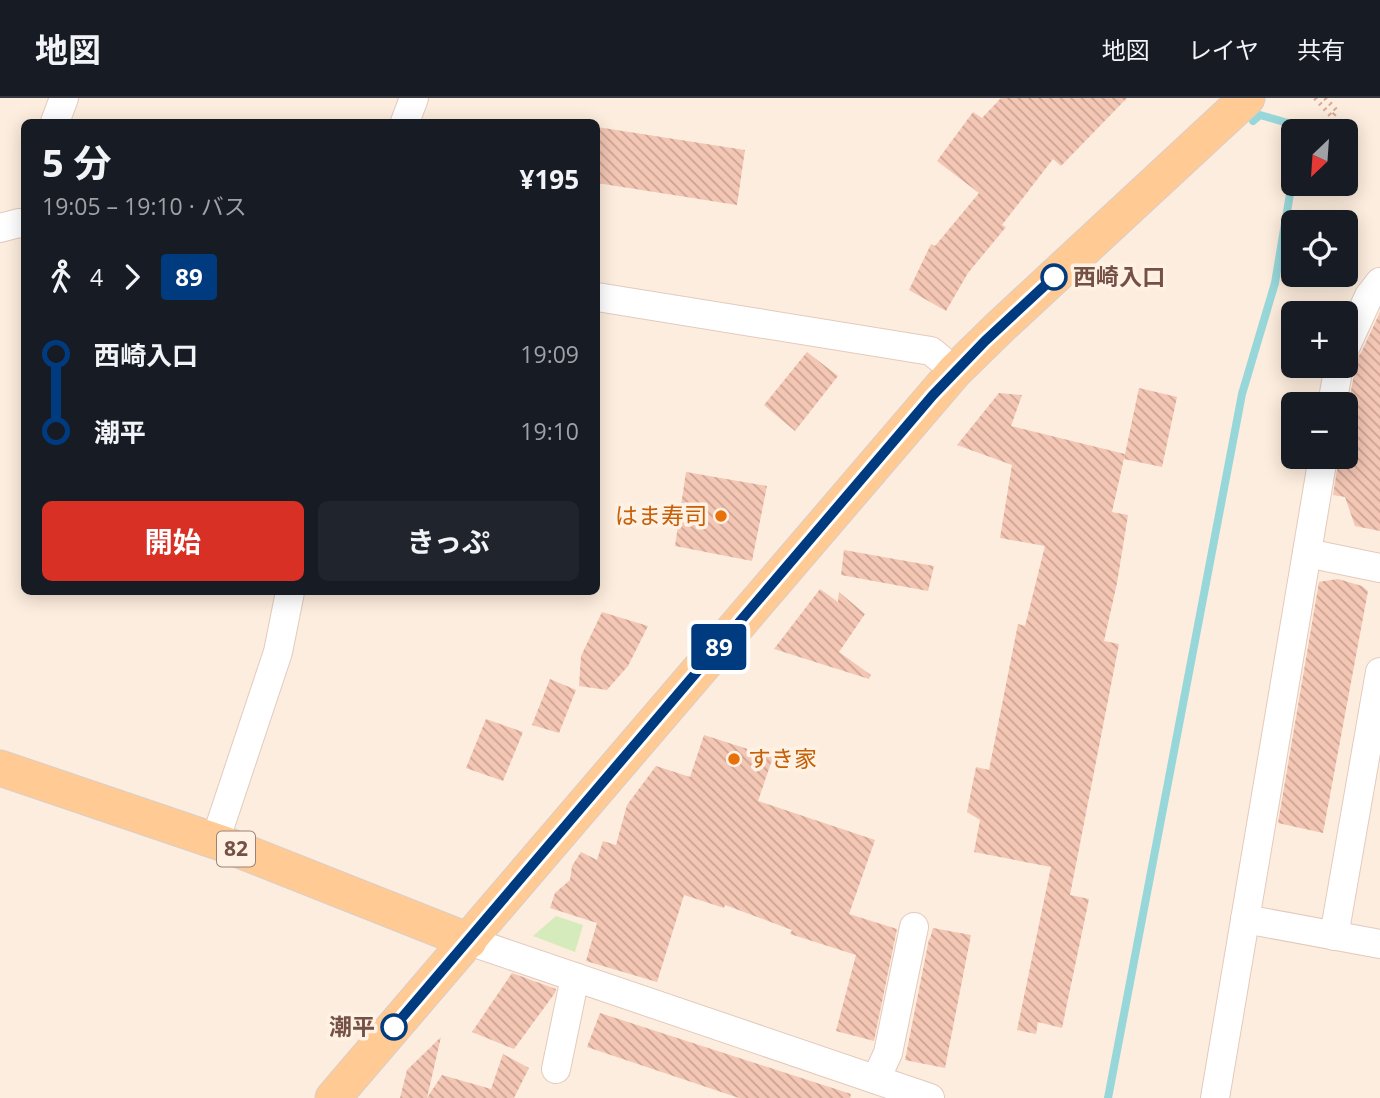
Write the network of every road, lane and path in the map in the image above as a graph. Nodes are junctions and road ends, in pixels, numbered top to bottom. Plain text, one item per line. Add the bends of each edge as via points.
1 (64, 98) edge
2 (414, 98) edge
3 (1247, 98) edge
4 (1315, 98) edge
5 (1325, 98) edge
6 (56, 119) edge
7 (406, 119) edge
8 (1380, 282) edge
9 (600, 297) edge
10 (1358, 320) edge
11 (955, 371) junction
12 (1321, 469) edge
13 (1307, 553) junction
14 (1380, 568) edge
15 (289, 595) edge
16 (1380, 672) edge
17 (0, 768) edge
18 (215, 841) junction
19 (1245, 919) junction
20 (914, 927) dead end
21 (1334, 936) junction
22 (469, 941) junction
23 (1380, 944) edge
24 (575, 977) junction
25 (556, 1069) dead end
26 (876, 1079) junction
27 (333, 1098) edge
28 (930, 1098) edge
29 (1215, 1098) edge

1 - 6 street
2 - 7 street
3 - 11 main road
4 - 5 path via 1332,117 1337,111
8 - 10 street
9 - 11 street via 930,351
11 - 22 main road
12 - 13 street
13 - 14 street
13 - 19 street
15 - 18 street via 278,652
16 - 21 street
17 - 18 main road, 82
18 - 22 main road, 82
19 - 21 street
19 - 29 street
20 - 26 street via 888,1053
21 - 23 street
22 - 24 street
22 - 27 main road
24 - 25 street
24 - 26 street
26 - 28 street

